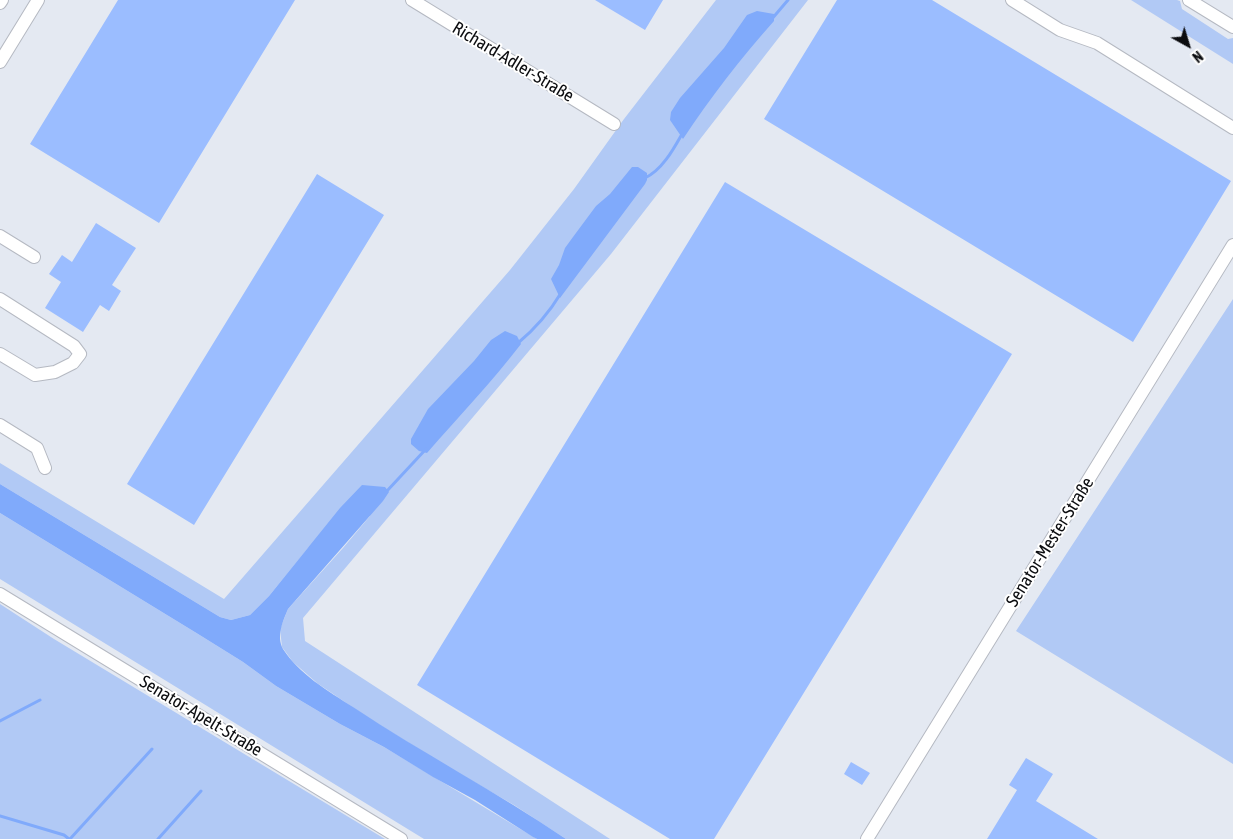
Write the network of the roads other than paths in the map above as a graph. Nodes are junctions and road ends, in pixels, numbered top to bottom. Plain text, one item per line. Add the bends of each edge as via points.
1 (38, 0) edge
2 (412, 0) edge
3 (1012, 0) edge
4 (1189, 0) edge
5 (1233, 27) edge
6 (0, 62) edge
7 (614, 124) dead end
8 (1233, 128) edge
9 (0, 236) edge
10 (1233, 245) edge
11 (34, 256) dead end
12 (0, 299) edge
13 (0, 354) edge
14 (0, 425) edge
15 (45, 468) dead end
16 (0, 594) edge
17 (401, 839) edge
18 (867, 839) edge

1 - 6 street
2 - 7 street, Richard-Adler-Straße
3 - 8 street via 1060,30 1097,43
4 - 5 street
9 - 11 street
10 - 18 street, Senator-Mester-Straße
12 - 13 street via 74,346 80,354 73,364 55,372 36,375
14 - 15 street via 38,448
16 - 17 street, Senator-Apelt-Straße

